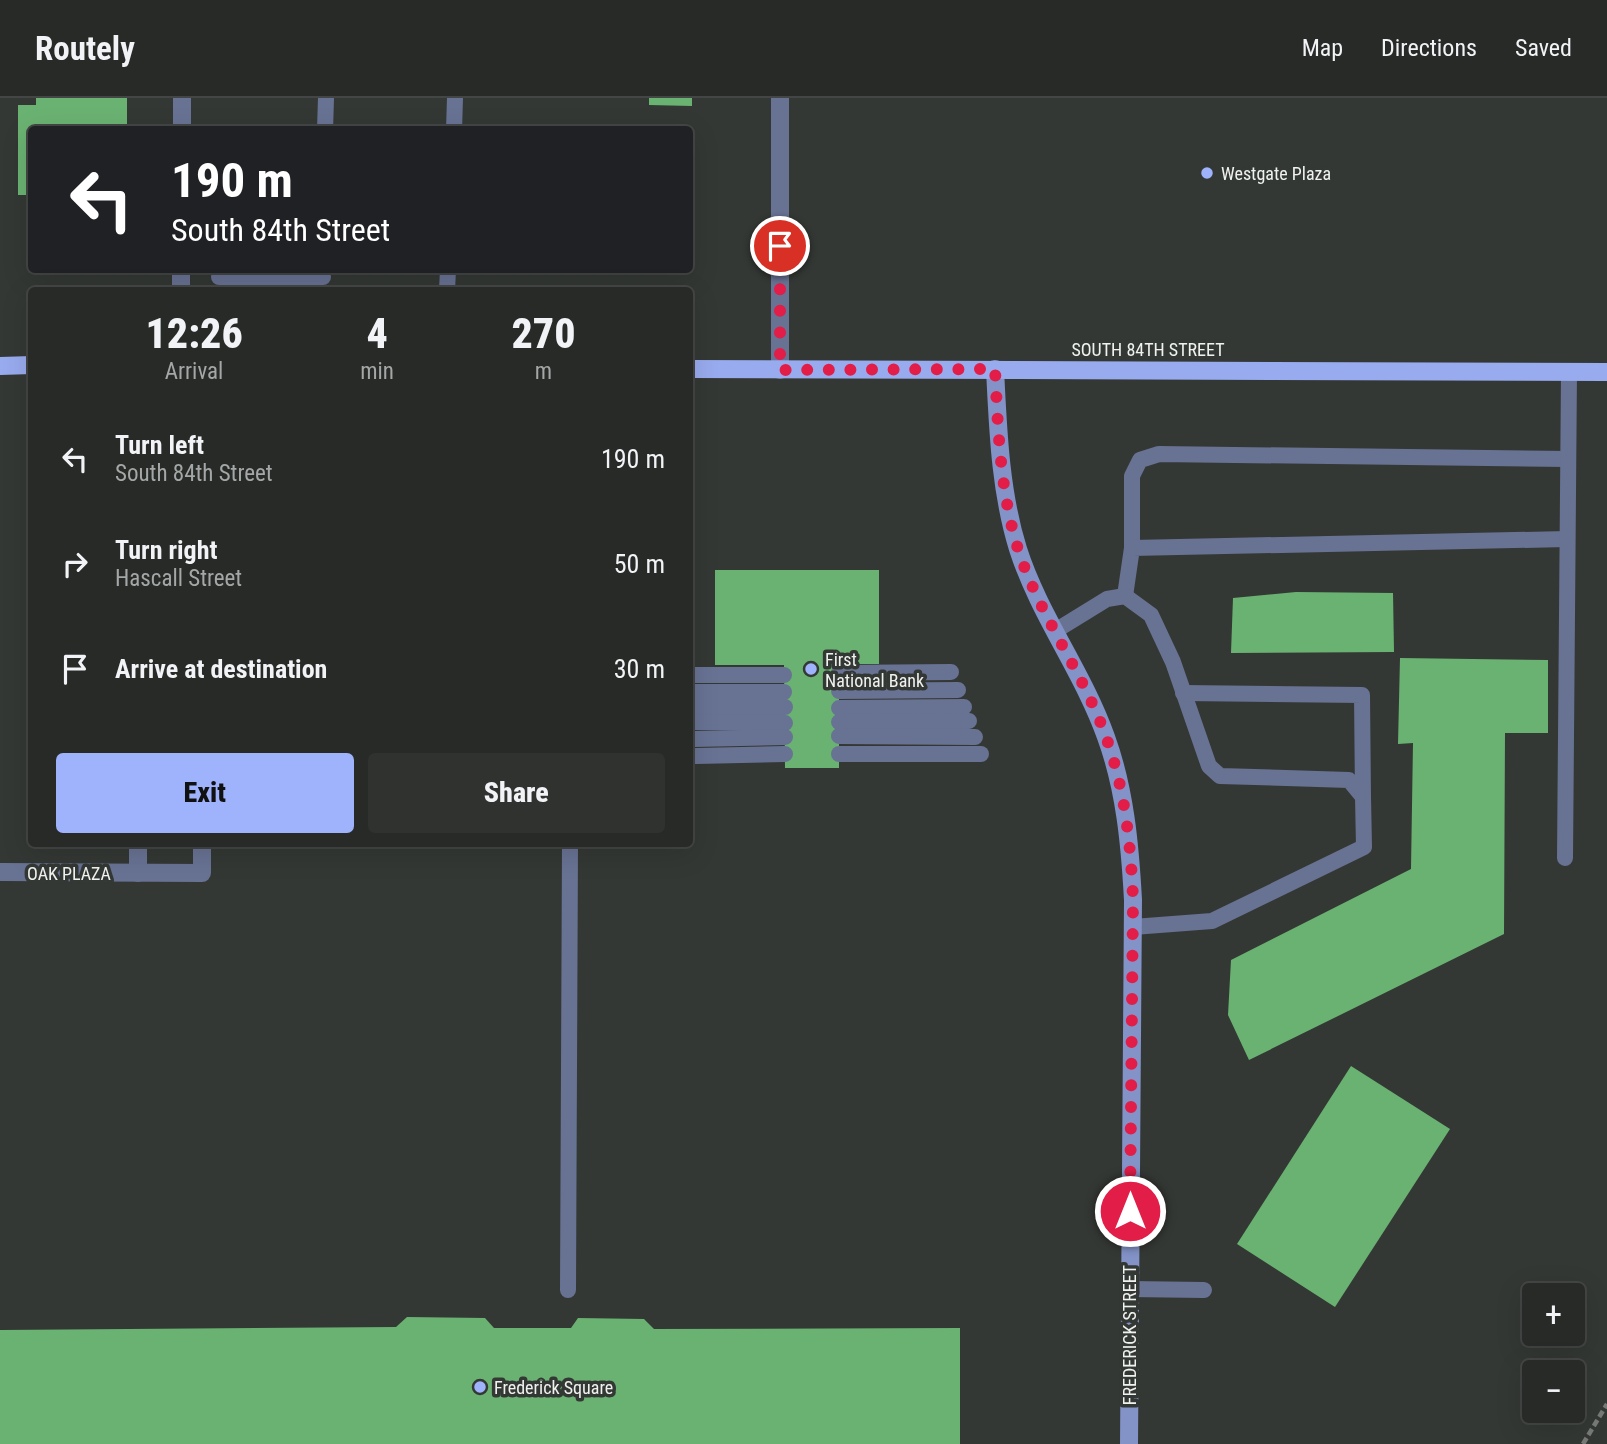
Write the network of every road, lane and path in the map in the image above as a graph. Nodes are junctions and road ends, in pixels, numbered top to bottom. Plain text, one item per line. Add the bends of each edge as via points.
1 (182, 98) edge
2 (326, 98) edge
3 (455, 98) edge
4 (780, 98) edge
5 (181, 126) edge
6 (325, 126) edge
7 (454, 126) edge
8 (219, 277) dead end
9 (323, 279) edge
10 (28, 365) edge
11 (0, 366) edge
12 (693, 369) edge
13 (995, 369) junction
14 (780, 370) junction
15 (1569, 372) junction
16 (1607, 372) edge
17 (1567, 459) junction
18 (1567, 539) junction
19 (1132, 548) junction
20 (1125, 596) junction
21 (1055, 631) junction
22 (951, 672) dead end
23 (839, 673) dead end
24 (693, 675) edge
25 (784, 675) dead end
26 (958, 690) dead end
27 (839, 691) dead end
28 (1183, 693) junction
29 (966, 714) dead end
30 (693, 715) edge
31 (693, 715) edge
32 (784, 723) junction
33 (975, 737) dead end
34 (839, 754) dead end
35 (981, 754) dead end
36 (696, 756) dead end
37 (1363, 797) junction
38 (138, 847) edge
39 (202, 847) edge
40 (570, 847) edge
41 (1565, 858) dead end
42 (0, 872) edge
43 (138, 873) junction
44 (1133, 928) junction
45 (1130, 1289) junction
46 (568, 1290) dead end
47 (1205, 1290) dead end
48 (1607, 1404) edge
49 (1129, 1444) edge
50 (1583, 1444) edge

1 - 5 street
2 - 6 lane
3 - 7 lane
4 - 14 street
8 - 9 lane
10 - 11 main road
12 - 14 main road, SOUTH 84TH STREET
13 - 14 main road, SOUTH 84TH STREET
13 - 15 main road, SOUTH 84TH STREET
13 - 21 main road, FREDERICK STREET via 1007,503 1022,559
15 - 16 main road, SOUTH 84TH STREET
15 - 17 lane
17 - 18 lane
17 - 19 lane via 1159,454 1140,460 1132,476
18 - 19 lane
18 - 41 lane
19 - 20 lane
20 - 21 lane via 1107,599
20 - 28 lane via 1152,615
21 - 44 main road, FREDERICK STREET via 1107,738 1122,794 1131,851
22 - 23 lane
24 - 25 lane
26 - 27 lane
28 - 37 lane via 1209,766 1220,776 1349,780
28 - 37 lane via 1362,695
29 - 33 lane via 839,722
30 - 32 lane
31 - 32 lane
32 - 36 lane
34 - 35 lane
37 - 44 lane via 1364,847 1212,921
38 - 43 street
39 - 43 street, OAK PLAZA via 202,873
40 - 46 lane
42 - 43 street, OAK PLAZA
44 - 45 main road, FREDERICK STREET
45 - 47 lane
45 - 49 main road, FREDERICK STREET
48 - 50 path

